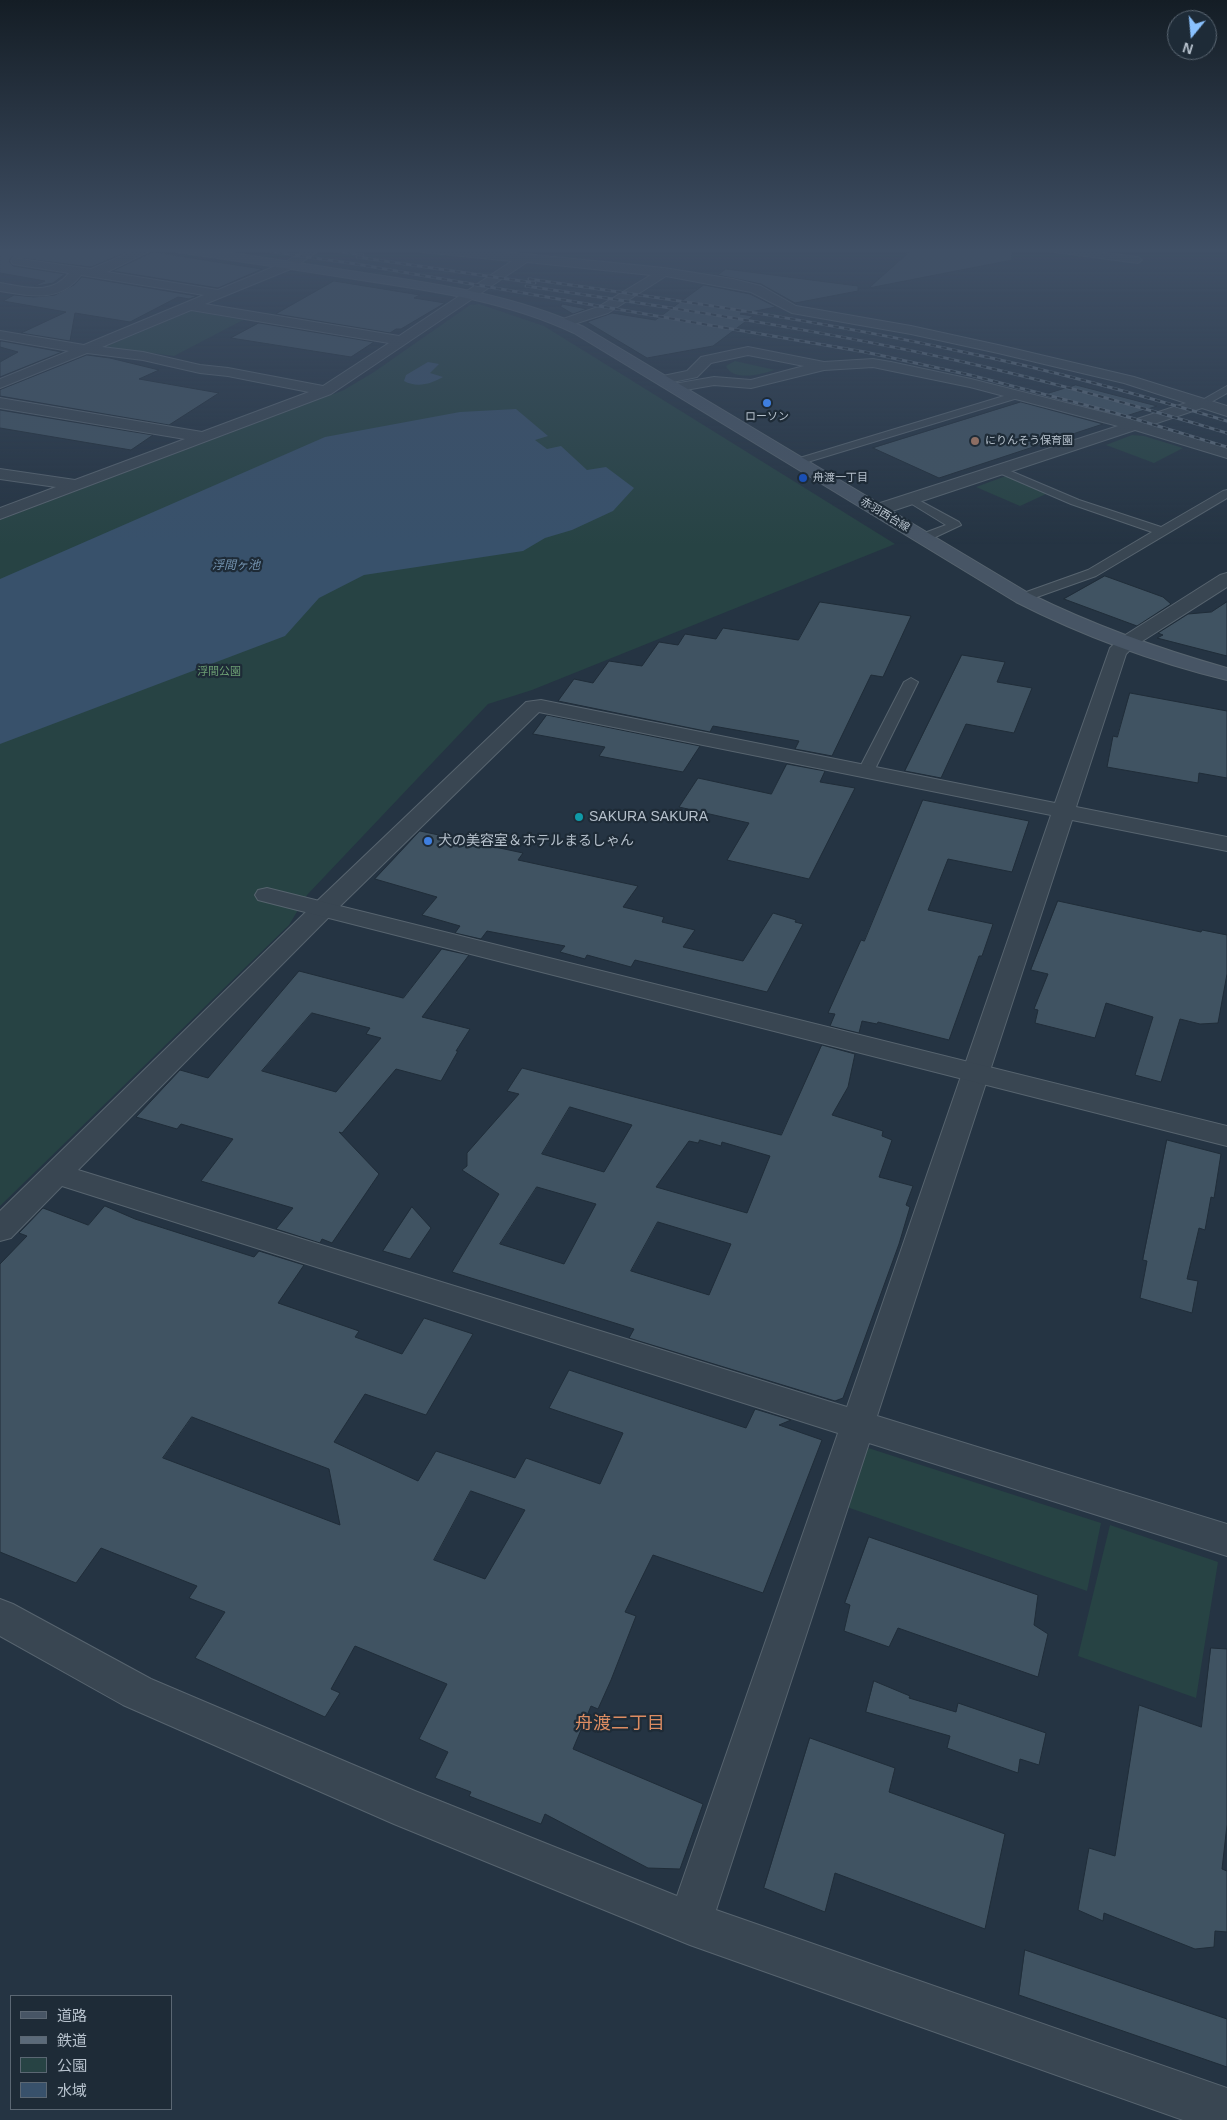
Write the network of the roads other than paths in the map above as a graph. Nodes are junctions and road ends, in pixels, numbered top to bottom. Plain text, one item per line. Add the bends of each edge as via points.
1 (72, 347) edge
2 (90, 347) edge
3 (395, 347) edge
4 (606, 347) edge
5 (988, 347) edge
6 (85, 349) junction
7 (722, 356) junction
8 (824, 366) junction
9 (764, 381) junction
10 (0, 384) edge
11 (669, 384) junction
12 (1227, 389) edge
13 (326, 391) junction
14 (1017, 395) junction
15 (1202, 402) junction
16 (0, 403) edge
17 (1227, 411) edge
18 (1134, 425) junction
19 (204, 437) junction
20 (1227, 453) edge
21 (797, 462) junction
22 (1001, 470) junction
23 (0, 474) edge
24 (76, 485) junction
25 (1227, 493) edge
26 (911, 499) junction
27 (877, 510) junction
28 (0, 514) edge
29 (1161, 531) junction
30 (923, 538) junction
31 (1227, 579) edge
32 (1023, 598) junction
33 (1126, 643) junction
34 (1227, 674) edge
35 (911, 682) dead end
36 (866, 771) junction
37 (1064, 811) junction
38 (1227, 844) edge
39 (267, 895) dead end
40 (322, 909) junction
41 (974, 1073) junction
42 (1227, 1136) edge
43 (57, 1174) junction
44 (0, 1230) edge
45 (856, 1424) junction
46 (1227, 1540) edge
47 (0, 1616) edge
48 (690, 1923) junction
49 (1227, 2112) edge

1 - 6 street
2 - 6 street
3 - 13 street
4 - 11 main road, 赤羽西台線
5 - 15 street via 1129,380
6 - 10 street
6 - 13 street via 143,356 200,370 228,372
7 - 8 street via 748,351
7 - 9 street via 717,362 719,371 734,377
7 - 11 street via 706,360 700,369
8 - 9 street
8 - 14 street via 882,364
9 - 11 street via 751,384 704,381
11 - 21 main road, 赤羽西台線
12 - 15 lane
13 - 19 street
14 - 18 street
14 - 21 lane
15 - 17 street
15 - 18 street
16 - 19 street
18 - 20 street
18 - 22 street
19 - 24 street
21 - 27 main road, 赤羽西台線
22 - 26 street
22 - 29 lane via 1075,502
23 - 24 street
24 - 28 street
25 - 29 lane
26 - 27 street
26 - 30 lane via 955,525
27 - 30 main road, 赤羽西台線
29 - 32 lane via 1092,573
30 - 32 main road, 赤羽西台線
31 - 33 street
32 - 33 main road, 赤羽西台線 via 1070,622
33 - 34 main road, 赤羽西台線
33 - 37 street via 1117,652
35 - 36 lane
36 - 37 street
36 - 40 street via 533,706
37 - 38 street
37 - 41 street
39 - 40 street
40 - 41 street
40 - 43 street
41 - 42 street
41 - 45 street
43 - 44 street
43 - 45 street
45 - 46 street
45 - 48 street
47 - 48 street via 137,1692 409,1809
48 - 49 street

